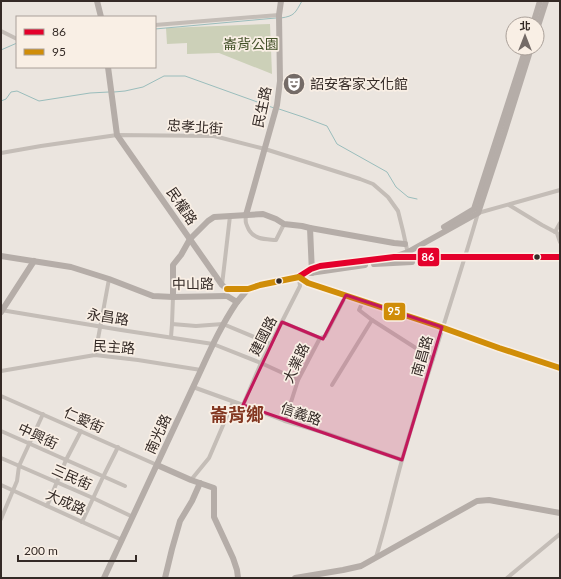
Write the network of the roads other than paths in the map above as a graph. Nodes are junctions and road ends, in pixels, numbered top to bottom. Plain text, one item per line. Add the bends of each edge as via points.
1 (97, 1) edge
2 (281, 1) edge
3 (540, 1) edge
4 (546, 1) edge
5 (279, 15) junction
6 (101, 16) edge
7 (535, 16) edge
8 (541, 16) edge
9 (156, 25) edge
10 (1, 31) edge
11 (16, 38) edge
12 (524, 56) edge
13 (528, 56) edge
14 (108, 68) edge
15 (117, 135) junction
16 (265, 149) junction
17 (1, 153) edge
18 (560, 190) edge
19 (509, 205) junction
20 (476, 211) junction
21 (246, 215) junction
22 (230, 216) junction
23 (560, 223) edge
24 (284, 224) junction
25 (310, 228) junction
26 (555, 232) junction
27 (190, 240) junction
28 (560, 242) edge
29 (405, 244) junction
30 (1, 256) edge
31 (408, 257) junction
32 (560, 257) edge
33 (465, 259) junction
34 (393, 260) junction
35 (34, 261) junction
36 (560, 261) edge
37 (311, 271) junction
38 (299, 277) junction
39 (108, 279) junction
40 (248, 289) junction
41 (225, 290) junction
42 (346, 295) junction
43 (173, 298) junction
44 (363, 301) junction
45 (237, 302) junction
46 (2, 311) edge
47 (372, 320) junction
48 (282, 322) junction
49 (172, 324) junction
50 (223, 324) junction
51 (100, 327) junction
52 (442, 327) junction
53 (171, 337) junction
54 (320, 338) junction
55 (213, 344) junction
56 (271, 344) junction
57 (95, 355) junction
58 (432, 359) junction
59 (261, 363) junction
60 (560, 368) edge
61 (201, 370) junction
62 (1, 371) edge
63 (298, 380) junction
64 (332, 385) dead end
65 (193, 387) junction
66 (1, 396) edge
67 (233, 402) junction
68 (243, 405) junction
69 (43, 414) junction
70 (285, 421) junction
71 (1, 431) edge
72 (81, 431) junction
73 (29, 444) junction
74 (118, 447) junction
75 (1, 458) edge
76 (66, 460) junction
77 (402, 460) junction
78 (157, 465) junction
79 (19, 466) junction
80 (103, 477) junction
81 (191, 480) junction
82 (57, 482) junction
83 (200, 483) junction
84 (1, 485) edge
85 (124, 486) dead end
86 (14, 491) junction
87 (93, 498) junction
88 (46, 506) junction
89 (560, 513) edge
90 (133, 517) junction
91 (1, 519) edge
92 (82, 522) junction
93 (560, 534) edge
94 (122, 540) junction
95 (376, 557) junction
96 (104, 578) edge
97 (165, 578) edge
98 (238, 578) edge
99 (295, 578) edge
100 (508, 578) edge

1 - 6 street
2 - 5 street, 民生路
3 - 7 street
4 - 8 street
5 - 9 street
5 - 16 street, 民生路 via 280,81 277,105
10 - 11 street
12 - 20 street, 南昌路
13 - 20 street, 南昌路
14 - 15 street, 民權路
15 - 16 street, 忠孝北街 via 214,136
15 - 17 street, 忠孝北街
15 - 27 street, 民權路
16 - 21 street, 民生路
16 - 29 street, 忠孝北街 via 373,184 388,197 398,211
18 - 19 street
19 - 20 street
19 - 26 street
20 - 31 street
20 - 33 street, 南昌路
21 - 22 street, 民權路
21 - 24 street, 民權路 via 263,214
21 - 24 street via 245,223 252,235 259,238 276,240
22 - 27 street, 民權路 via 214,217
22 - 41 street
23 - 26 street
24 - 25 street, 民權路
25 - 29 street, 民權路
25 - 37 street
26 - 28 street
27 - 41 street
27 - 43 street via 173,265
29 - 31 street, 忠孝北街
30 - 35 street, 中山路
31 - 33 street
31 - 34 street
31 - 34 street
32 - 33 street
33 - 36 street
33 - 52 street, 南昌路
34 - 37 street, 中山路
35 - 39 street, 中山路 via 71,266
35 - 46 street
37 - 38 street, 中山路
38 - 40 street, 中山路 via 260,284
38 - 42 street via 308,283
38 - 48 street, 建國路 via 300,286
39 - 43 street, 中山路 via 153,296
39 - 51 street
40 - 41 street, 中山路
40 - 45 street, 南光路
41 - 43 street, 中山路
41 - 45 street
42 - 44 street
42 - 54 street, 大業路 via 325,336
43 - 49 street
44 - 47 street via 359,310
44 - 52 street
45 - 50 street, 南光路
46 - 51 street, 永昌路
47 - 58 street
47 - 64 street
48 - 54 street
48 - 56 street, 建國路
49 - 50 street
49 - 53 street
50 - 55 street, 南光路
50 - 56 street
51 - 53 street, 永昌路
51 - 57 street
52 - 58 street, 南昌路
52 - 60 street
53 - 55 street, 永昌路
54 - 63 street, 大業路
55 - 59 street, 永昌路
55 - 61 street, 南光路
56 - 59 street, 建國路
57 - 61 street, 民主路
57 - 62 street, 民主路
58 - 77 street, 南昌路
59 - 63 street, 永昌路
59 - 68 street, 建國路
61 - 65 street, 南光路
63 - 70 street, 大業路
65 - 67 street, 信義路
65 - 78 street, 南光路
66 - 69 street, 仁愛街
67 - 68 street, 信義路
67 - 81 street via 209,458
68 - 70 street, 信義路
69 - 72 street, 仁愛街
69 - 73 street
70 - 77 street, 信義路
71 - 73 street, 中興街
72 - 74 street, 仁愛街
72 - 76 street
73 - 76 street, 中興街
73 - 79 street
74 - 78 street, 仁愛街
74 - 80 street
75 - 79 street, 三民街
76 - 80 street, 三民街
76 - 82 street
77 - 95 street, 南昌路
78 - 81 street
78 - 90 street, 南光路
79 - 82 street, 三民街
79 - 86 street
80 - 85 street, 三民街
80 - 87 street
81 - 83 street
82 - 87 street, 三民街
82 - 88 street
83 - 97 street via 180,521
83 - 98 street via 214,488 214,517 234,558
84 - 86 street, 大成路
86 - 88 street, 大成路
86 - 91 street
87 - 90 street, 三民街
87 - 92 street
88 - 92 street, 大成路
89 - 95 street via 489,500 477,501
90 - 94 street, 南光路
92 - 94 street, 大成路
93 - 100 street
94 - 96 street, 南光路
95 - 99 street via 361,566

